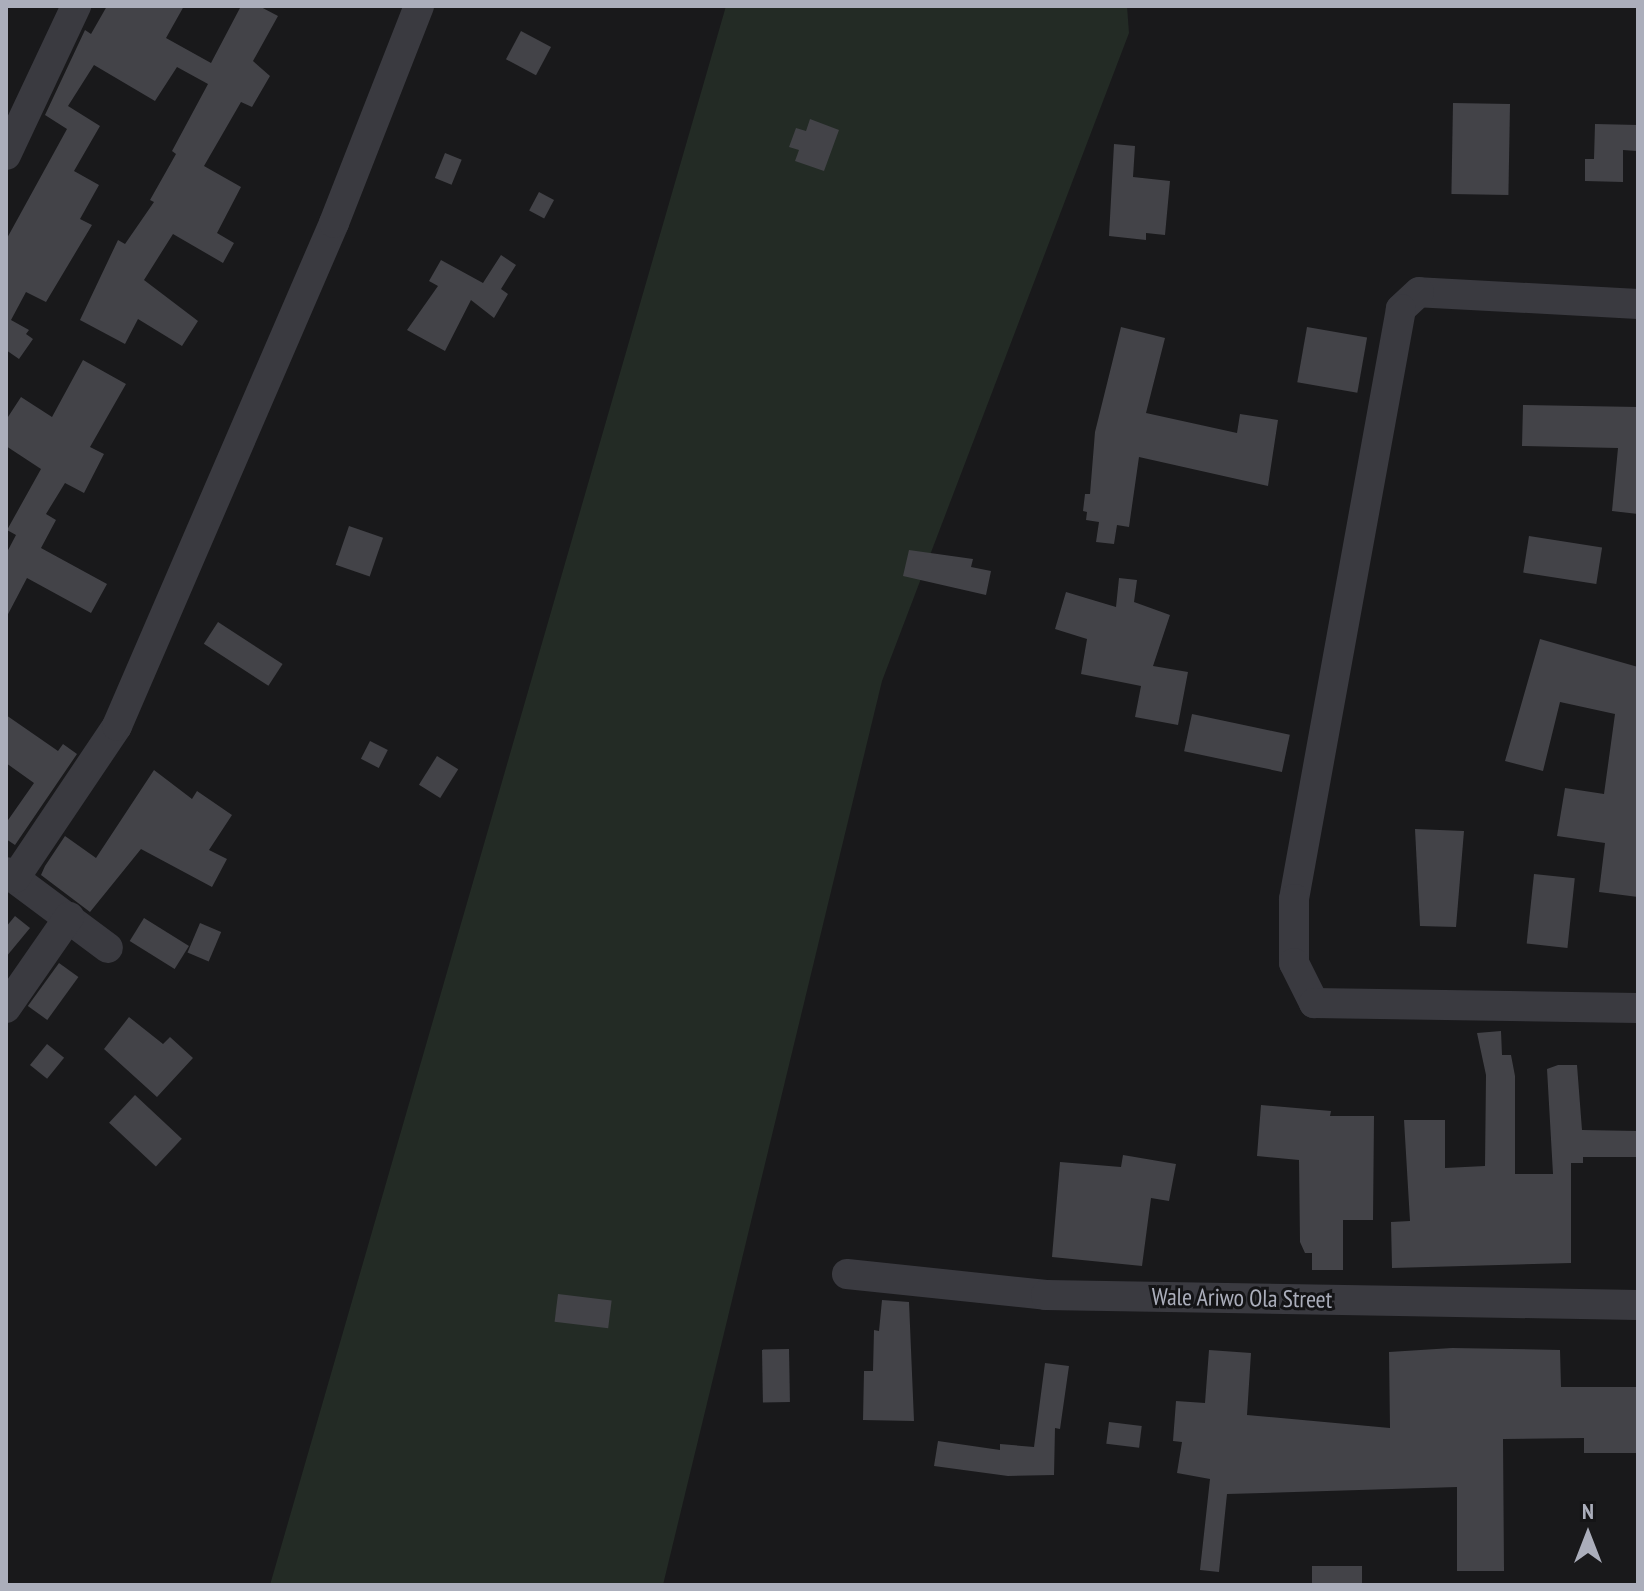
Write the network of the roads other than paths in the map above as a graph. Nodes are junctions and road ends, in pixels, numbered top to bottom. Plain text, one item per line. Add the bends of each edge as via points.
1 (76, 6) edge
2 (419, 6) edge
3 (6, 155) edge
4 (1638, 304) edge
5 (10, 875) edge
6 (69, 917) junction
7 (108, 948) dead end
8 (6, 1008) edge
9 (1638, 1008) edge
10 (847, 1274) dead end
11 (1638, 1305) edge

1 - 3 street
2 - 5 street via 334,223 117,726
4 - 9 street via 1419,292 1401,309 1294,899 1294,963 1314,1003
5 - 6 street
6 - 7 street
6 - 8 street
10 - 11 street, Wale Ariwo Ola Street via 1046,1295

